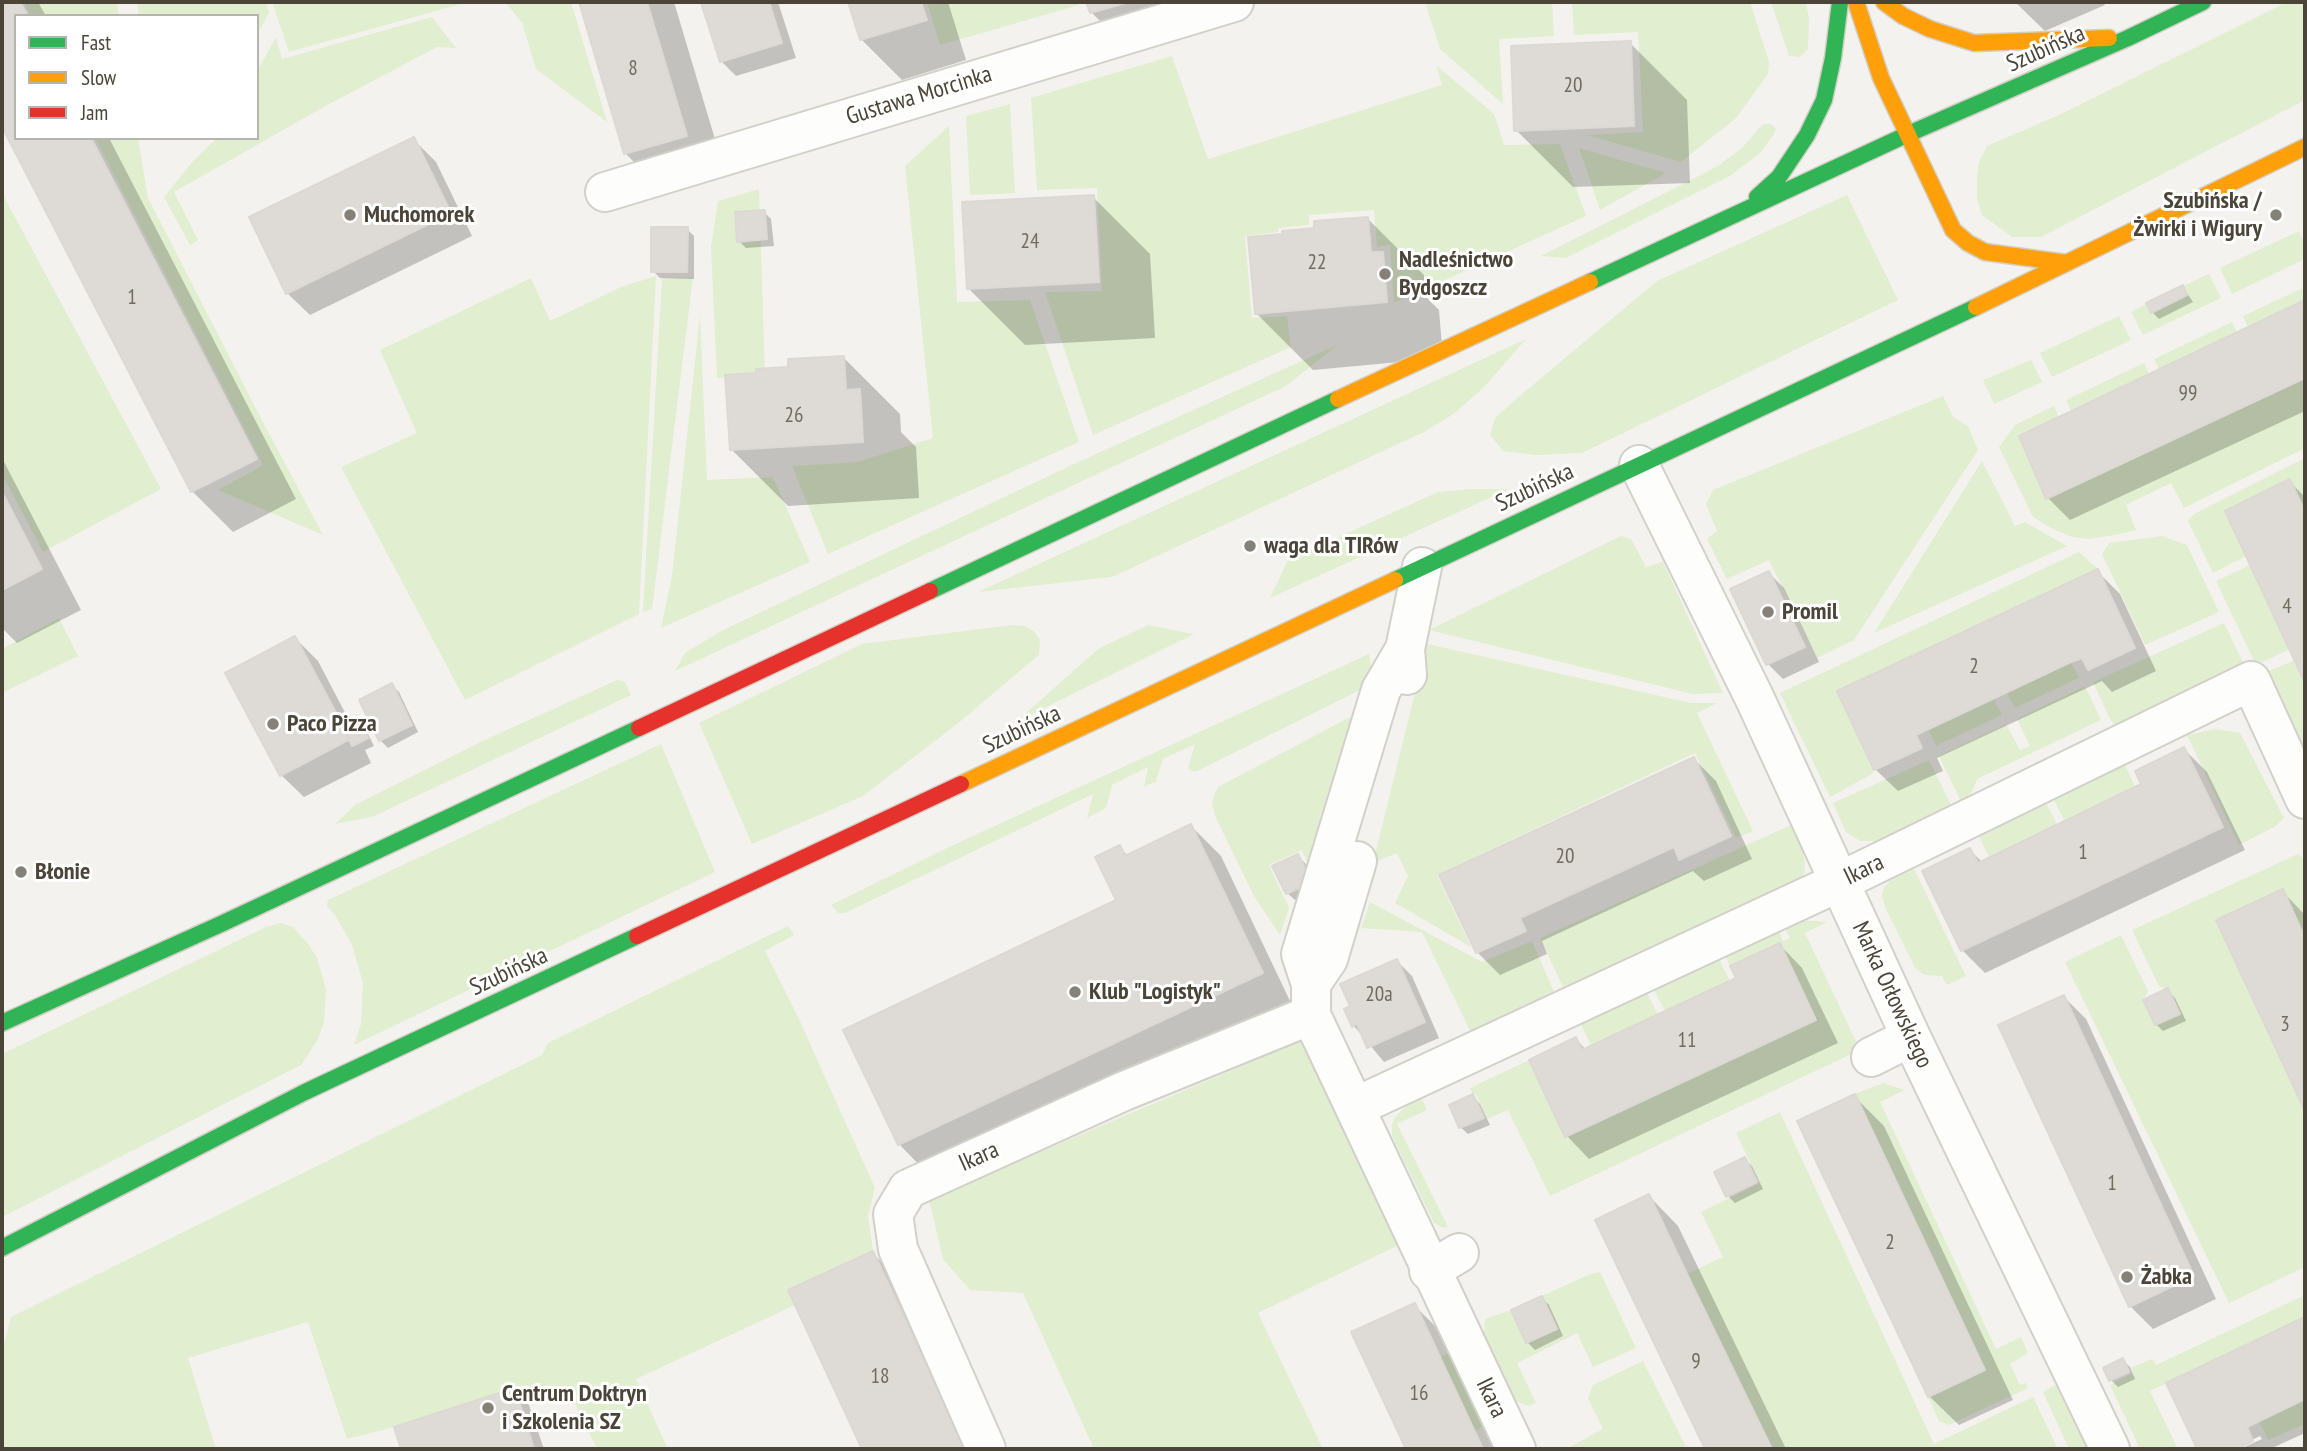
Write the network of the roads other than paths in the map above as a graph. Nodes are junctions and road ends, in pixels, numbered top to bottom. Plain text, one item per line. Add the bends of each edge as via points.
1 (1234, 2) edge
2 (1840, 2) edge
3 (1856, 2) edge
4 (1884, 2) edge
5 (2203, 2) edge
6 (2128, 38) junction
7 (1906, 135) junction
8 (2300, 152) edge
9 (605, 192) dead end
10 (1740, 212) junction
11 (2067, 263) junction
12 (1639, 465) junction
13 (1422, 567) junction
14 (2305, 799) edge
15 (1839, 882) junction
16 (1311, 999) junction
17 (2, 1023) edge
18 (1911, 1037) junction
19 (1871, 1056) dead end
20 (1355, 1107) junction
21 (2, 1248) edge
22 (986, 1449) edge
23 (1516, 1449) edge
24 (2110, 1449) edge

1 - 9 street, Gustawa Morcinka
2 - 10 main road via 1824,100 1779,177
3 - 7 main road
4 - 6 main road via 1930,29 1974,43
5 - 6 main road, Szubińska
6 - 7 main road, Szubińska
7 - 10 main road, Szubińska
7 - 11 main road via 1953,230 1968,243 2004,256
8 - 11 main road, Szubińska
10 - 17 main road, Szubińska
11 - 12 main road, Szubińska
12 - 13 main road, Szubińska
12 - 15 street, Marka Orłowskiego
13 - 16 street via 1405,649 1406,693 1328,959
13 - 21 main road, Szubińska via 305,1092
14 - 15 street, Ikara via 2251,681
15 - 18 street, Marka Orłowskiego
15 - 20 street, Ikara
16 - 20 street, Ikara
16 - 22 street, Ikara via 908,1189 893,1214 898,1249
18 - 19 street
18 - 24 street, Marka Orłowskiego
20 - 23 street, Ikara via 1444,1262

